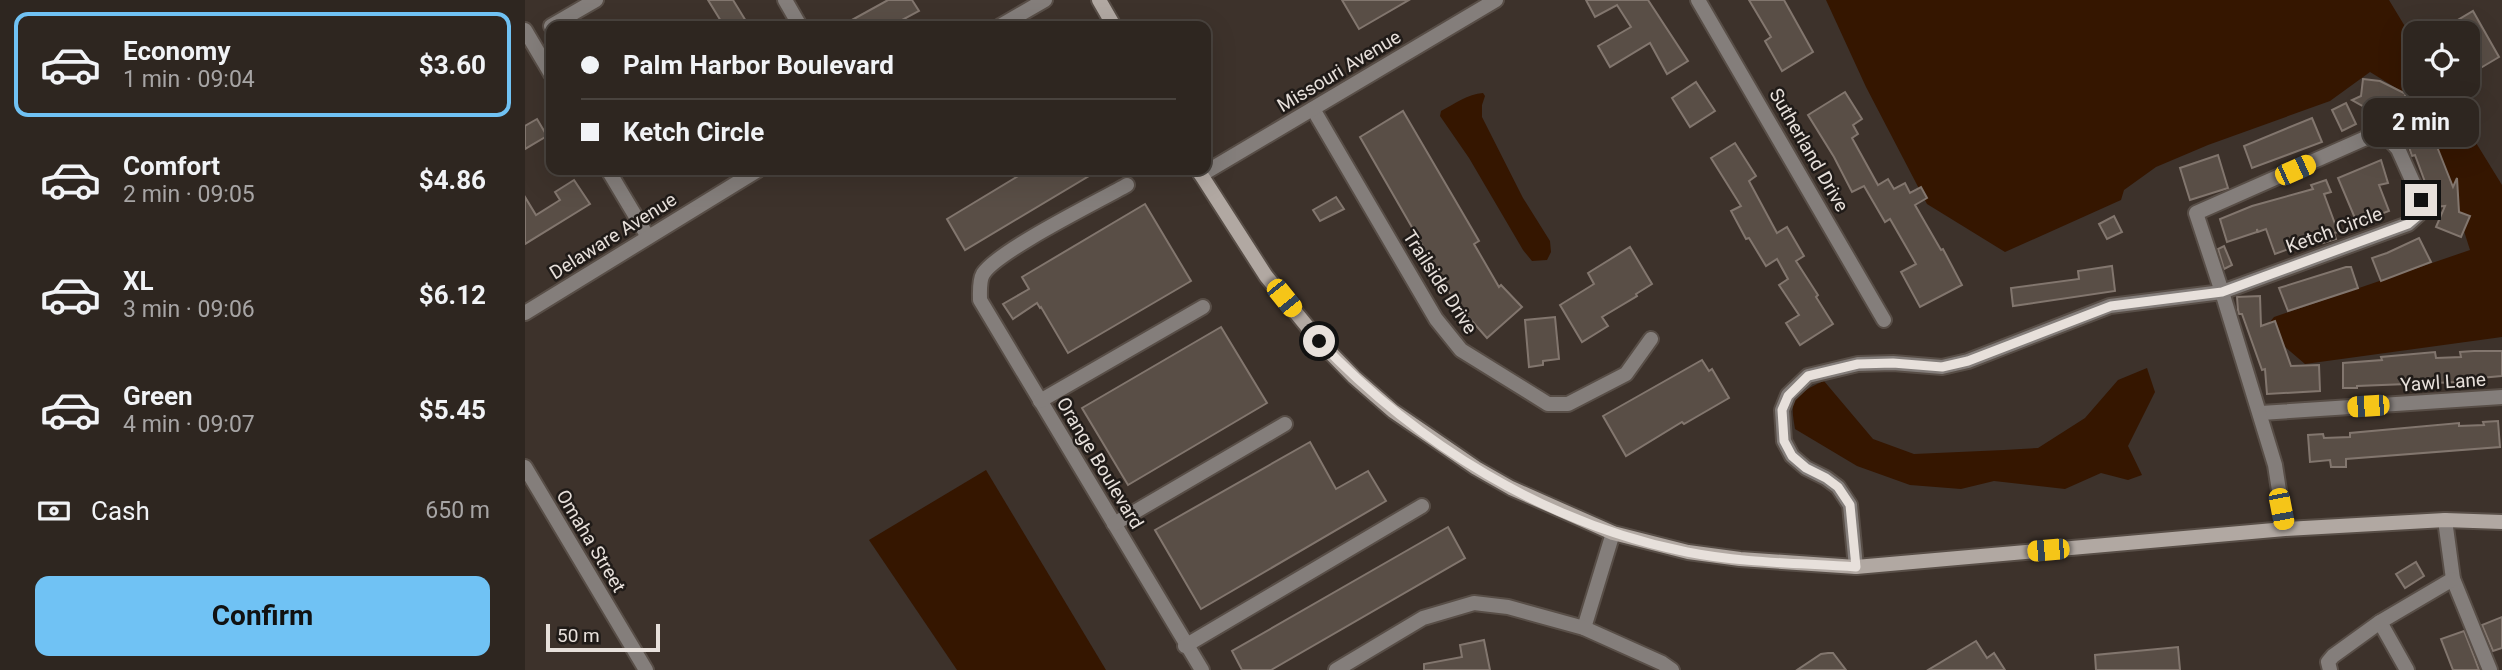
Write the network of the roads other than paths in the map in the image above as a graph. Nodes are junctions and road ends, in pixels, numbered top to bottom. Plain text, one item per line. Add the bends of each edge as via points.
1 (596, 0) edge
2 (785, 0) edge
3 (1045, 0) edge
4 (1099, 0) edge
5 (1496, 0) edge
6 (1698, 0) edge
7 (560, 21) edge
8 (797, 21) edge
9 (1009, 21) edge
10 (1111, 21) edge
11 (546, 28) edge
12 (527, 37) edge
13 (546, 66) edge
14 (1313, 109) junction
15 (1211, 165) edge
16 (611, 175) edge
17 (750, 175) edge
18 (1201, 175) edge
19 (1127, 185) dead end
20 (648, 237) junction
21 (2222, 292) junction
22 (1203, 307) dead end
23 (525, 313) edge
24 (1884, 320) dead end
25 (1651, 339) dead end
26 (2502, 397) edge
27 (1040, 401) junction
28 (2261, 413) junction
29 (1285, 424) dead end
30 (525, 467) edge
31 (1422, 506) dead end
32 (2445, 520) junction
33 (2502, 523) edge
34 (1114, 524) junction
35 (2285, 529) junction
36 (1613, 533) junction
37 (1856, 567) junction
38 (2452, 579) junction
39 (2380, 622) junction
40 (1584, 628) junction
41 (1185, 646) junction
42 (646, 670) edge
43 (1202, 670) edge
44 (1336, 670) edge
45 (1672, 670) edge
46 (2330, 670) edge
47 (2406, 670) edge
48 (2490, 670) edge

1 - 7 street
2 - 8 street
3 - 9 street
4 - 10 main road
5 - 14 street, Missouri Avenue
6 - 24 street, Sutherland Drive
11 - 12 street
12 - 13 street
14 - 15 street, Missouri Avenue
14 - 25 street, Trailside Drive via 1436,319 1461,350 1548,404 1568,404 1626,373
16 - 20 street
17 - 20 street, Delaware Avenue
18 - 36 main road via 1266,276 1319,341 1393,411 1511,488
19 - 27 street, Orange Boulevard via 1013,249 981,278 980,300
20 - 23 street, Delaware Avenue
21 - 21 street, Ketch Circle via 2408,224 2420,214 2421,200 2398,149 2389,139 2368,137 2196,214
21 - 28 street, Ketch Circle
21 - 37 street via 2111,306 1942,367 1858,364 1808,376 1788,396 1782,410 1784,441 1792,456 1838,487 1850,505
22 - 27 street
26 - 28 street, Yawl Lane
27 - 34 street, Orange Boulevard
28 - 35 street, Ketch Circle
29 - 34 street
30 - 42 street, Omaha Street
31 - 41 street
32 - 33 main road
32 - 35 main road
32 - 38 street
34 - 41 street, Orange Boulevard
35 - 37 main road
36 - 37 main road via 1688,552
36 - 40 street
38 - 39 street
38 - 48 street
39 - 46 street via 2333,656 2327,662
39 - 47 street
40 - 44 street via 1508,607 1474,603 1423,618
40 - 45 street
41 - 43 street, Orange Boulevard

